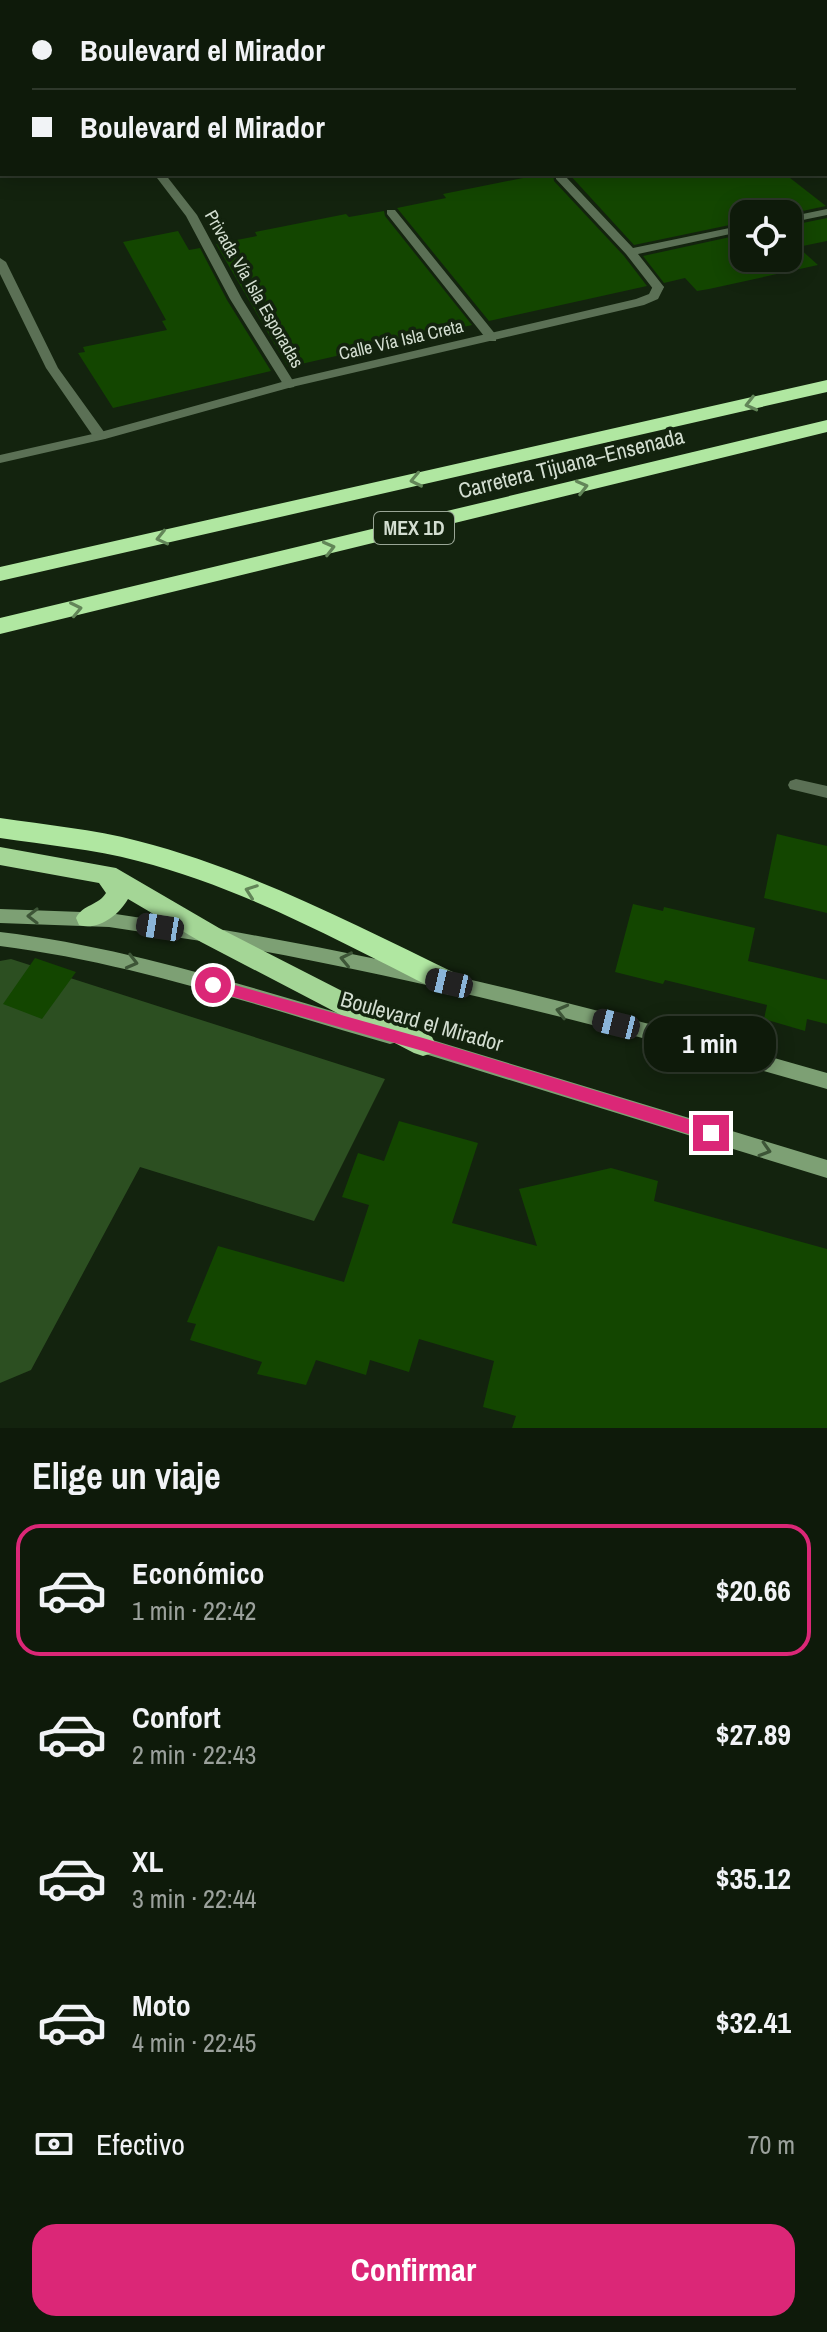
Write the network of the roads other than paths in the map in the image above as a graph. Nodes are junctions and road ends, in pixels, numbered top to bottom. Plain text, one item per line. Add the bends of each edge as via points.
1 (161, 176) edge
2 (560, 176) edge
3 (391, 212) dead end
4 (827, 212) edge
5 (802, 217) edge
6 (730, 231) edge
7 (630, 252) junction
8 (0, 262) edge
9 (492, 338) junction
10 (289, 384) junction
11 (827, 386) edge
12 (827, 426) edge
13 (100, 436) junction
14 (0, 459) edge
15 (0, 574) edge
16 (0, 626) edge
17 (796, 785) dead end
18 (827, 792) edge
19 (0, 828) edge
20 (0, 856) edge
21 (107, 875) junction
22 (0, 916) edge
23 (88, 918) junction
24 (210, 935) junction
25 (0, 939) edge
26 (449, 983) junction
27 (423, 1045) junction
28 (827, 1081) edge
29 (827, 1169) edge

1 - 10 street, Privada Vía Isla Esporadas via 191,215
2 - 7 street, Calle Vía Isla Creta
3 - 9 street
4 - 5 street
6 - 7 street
7 - 9 street, Calle Vía Isla Creta via 658,287 654,296
8 - 13 street via 52,368
9 - 10 street, Calle Vía Isla Creta
10 - 13 street, Calle Vía Isla Creta
11 -> 15 highway, Carretera Tijuana–Ensenada / MEX 1D
16 -> 12 highway, Carretera Tijuana–Ensenada / MEX 1D
13 - 14 street, Calle Vía Isla Creta
17 - 18 street
26 -> 19 highway via 269,898 189,868 138,851
20 - 21 highway
21 - 23 highway via 119,893 112,905
21 - 24 highway
23 -> 22 main road, Boulevard el Mirador
23 - 24 main road, Boulevard el Mirador
26 -> 24 main road, Boulevard el Mirador
24 - 27 highway
25 -> 27 main road, Boulevard el Mirador via 126,960
28 -> 26 main road, Boulevard el Mirador
27 -> 29 main road, Boulevard el Mirador

